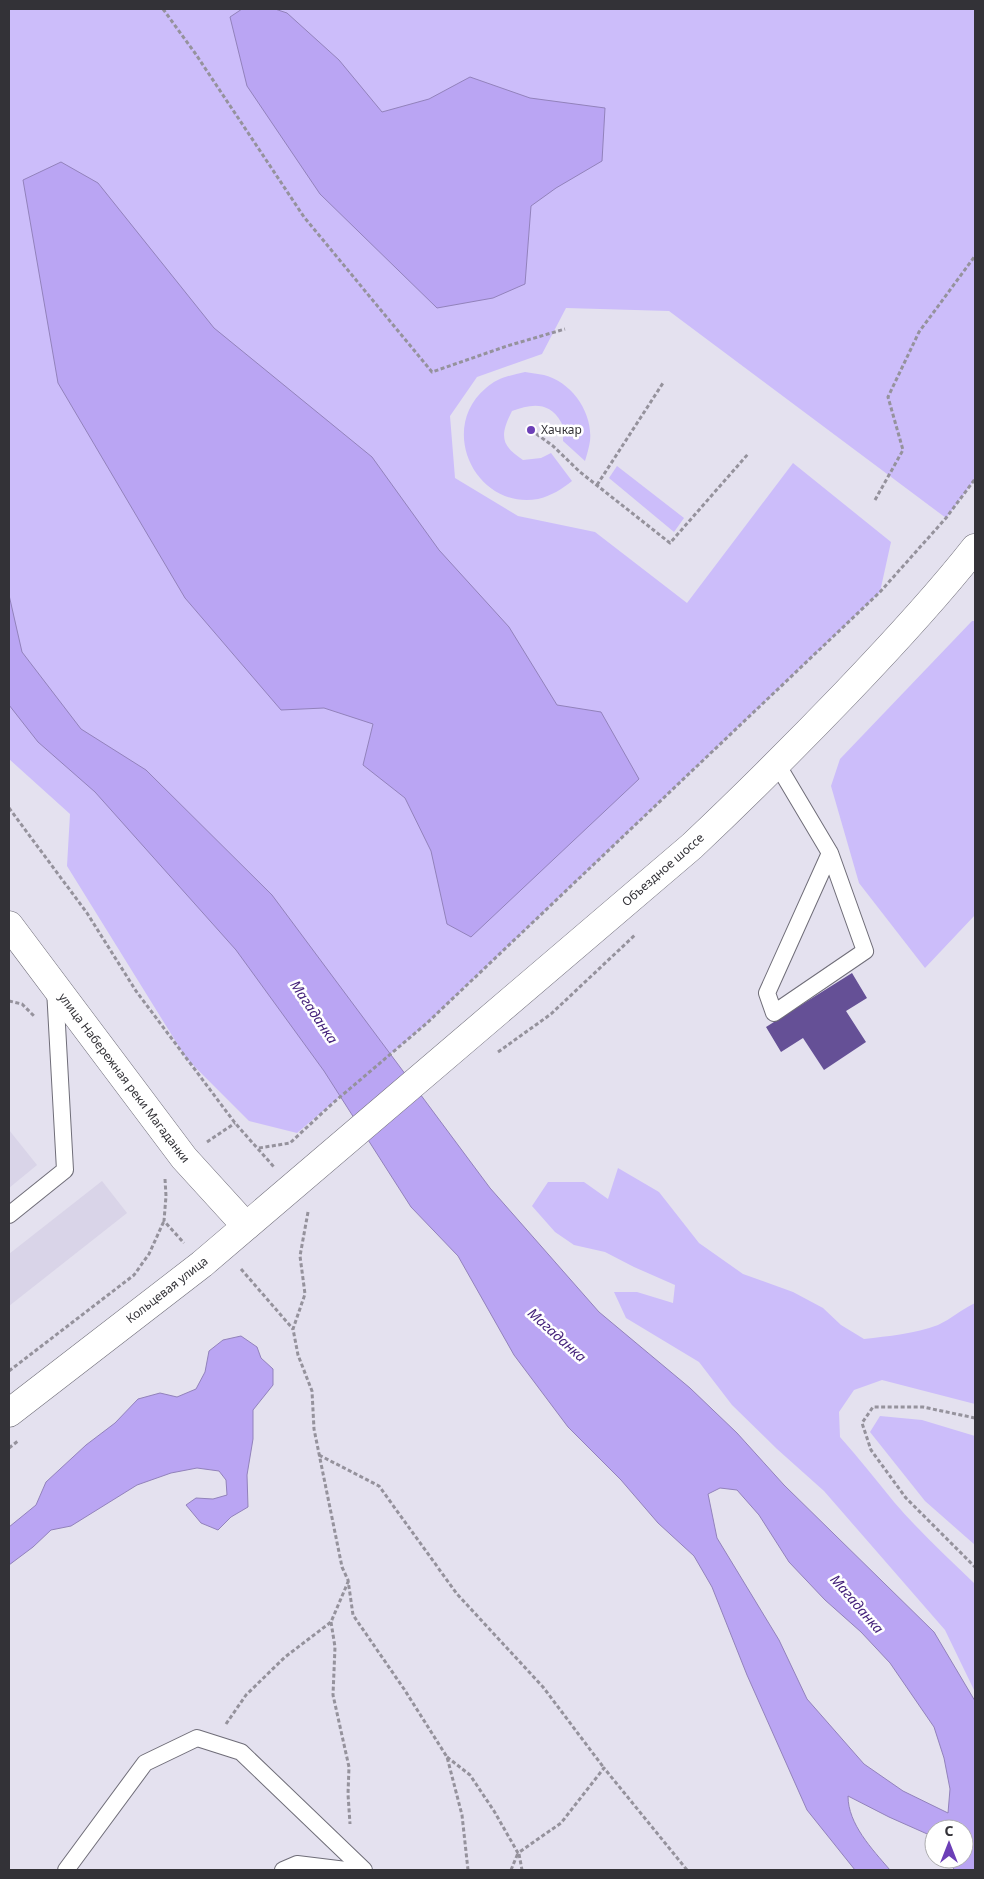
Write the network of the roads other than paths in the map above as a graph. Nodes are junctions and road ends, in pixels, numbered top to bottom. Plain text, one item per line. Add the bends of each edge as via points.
1 (971, 562) edge
2 (777, 764) junction
3 (830, 853) junction
4 (9, 925) edge
5 (55, 987) junction
6 (321, 1161) joint
7 (9, 1215) edge
8 (246, 1226) junction
9 (9, 1413) edge
10 (349, 1864) edge
11 (66, 1870) edge
12 (283, 1870) edge
13 (364, 1870) edge

1 - 2 street, Объездное шоссе
2 - 3 lane
2 - 6 street, Объездное шоссе via 692,846
3 - 3 lane via 767,993 774,1013 865,951
4 - 5 street, улица Набережная реки Магаданки
5 - 7 lane via 65,1170
5 - 8 street, улица Набережная реки Магаданки via 184,1158
6 - 8 street, Кольцевая улица
8 - 9 street, Кольцевая улица via 202,1264
10 - 11 lane via 241,1752 197,1738 145,1763
10 - 12 lane via 297,1864
10 - 13 lane

